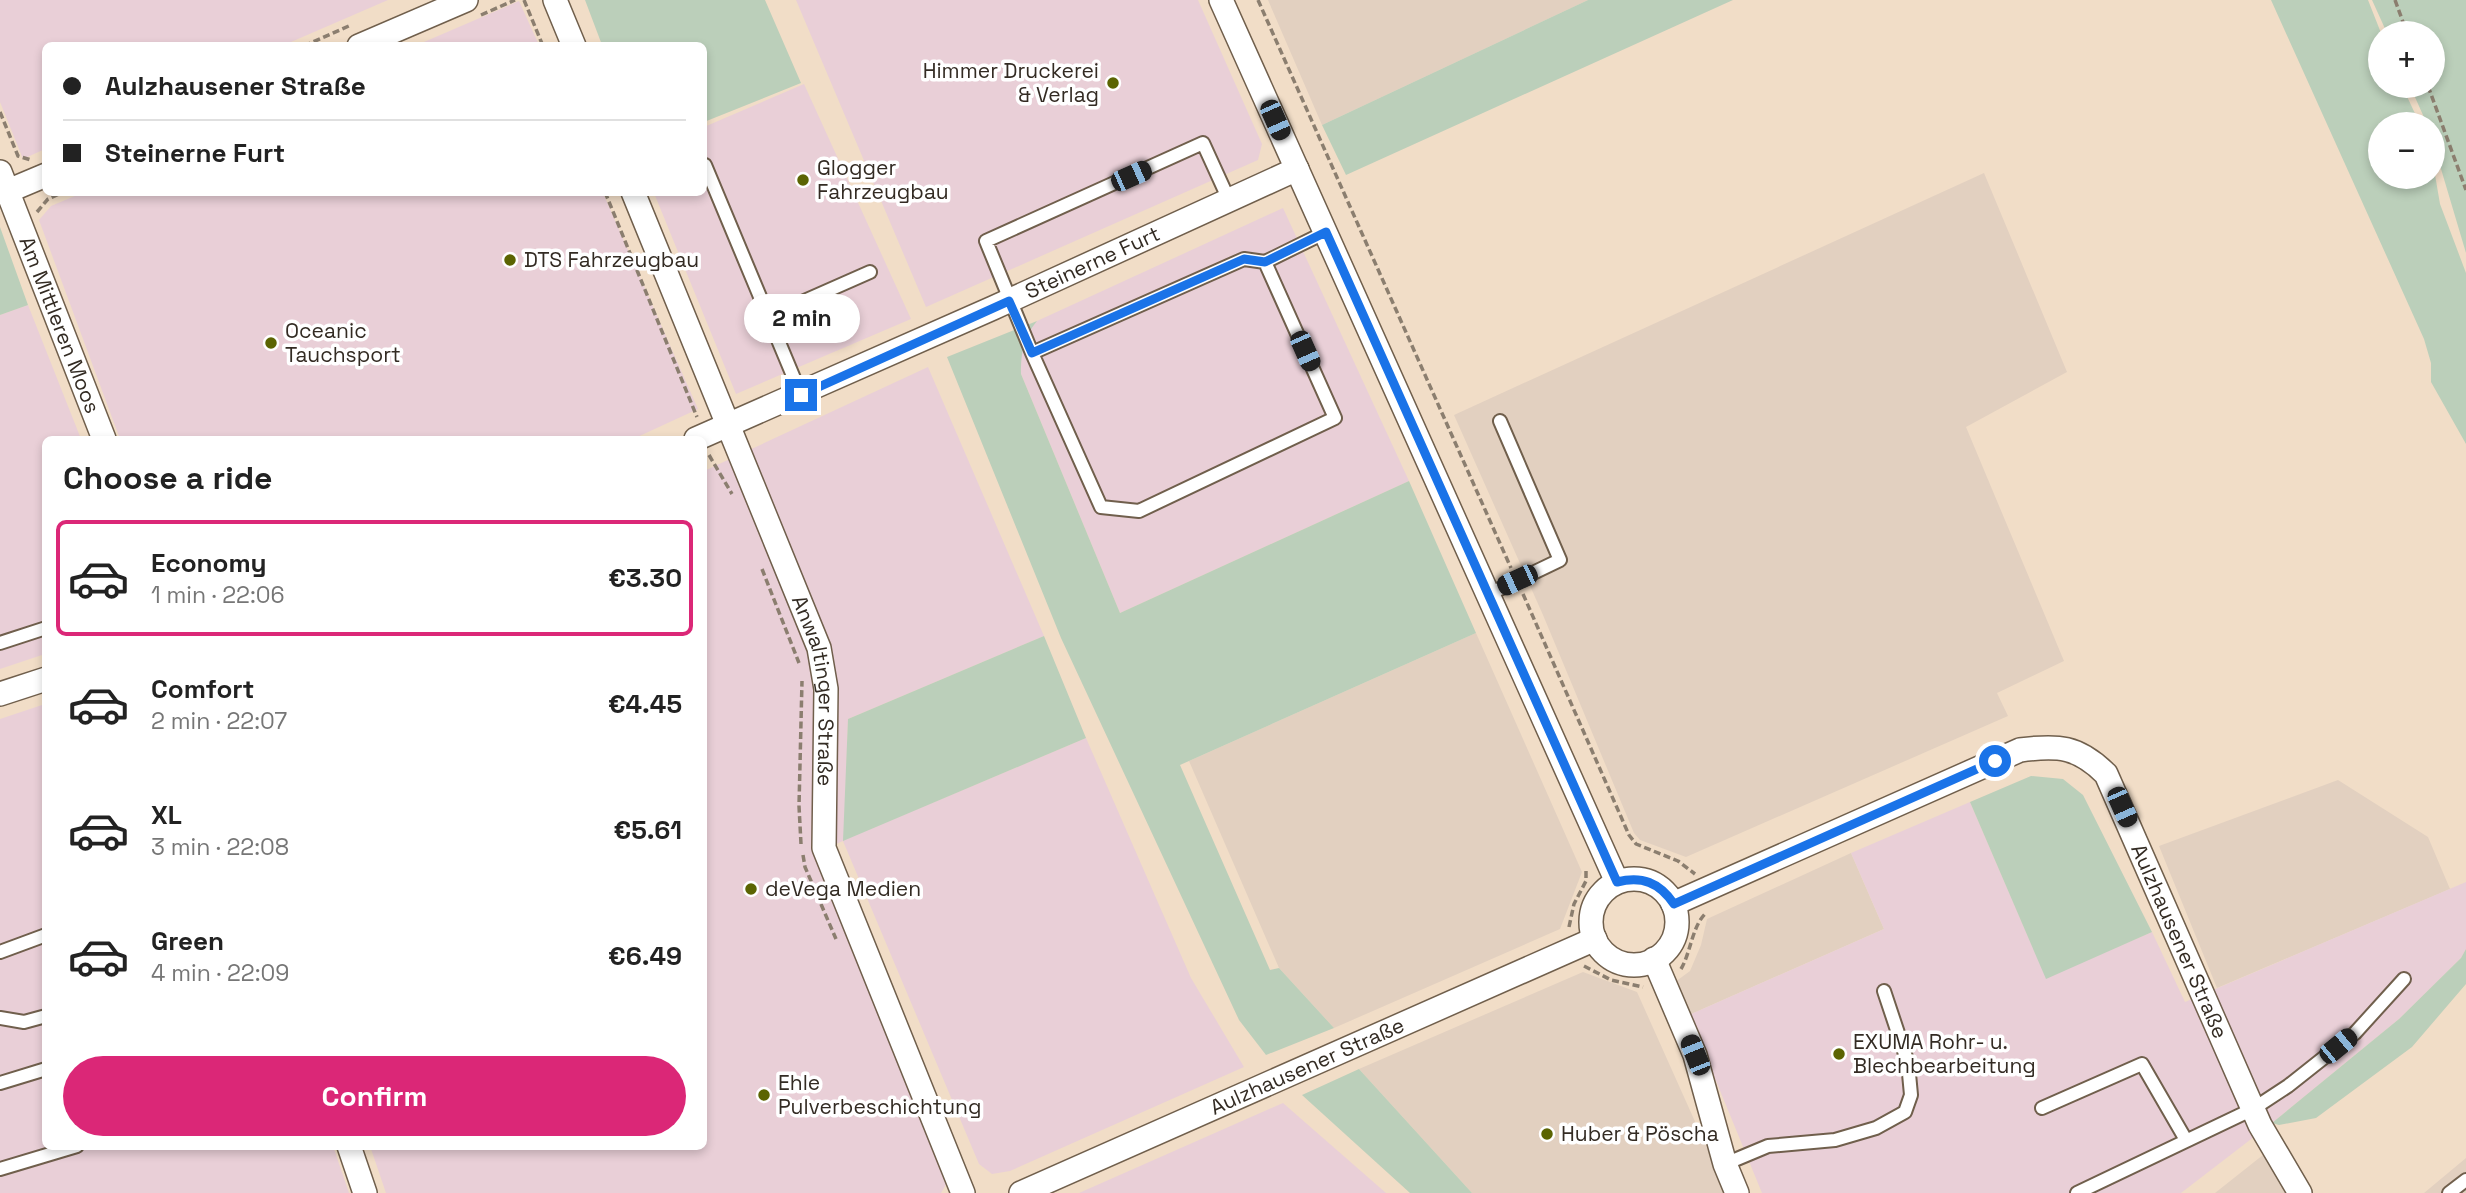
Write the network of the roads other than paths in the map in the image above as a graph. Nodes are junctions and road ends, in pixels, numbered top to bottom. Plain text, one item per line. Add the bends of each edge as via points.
1 (466, 0) edge
2 (555, 0) edge
3 (1221, 0) edge
4 (368, 42) edge
5 (572, 42) edge
6 (42, 166) edge
7 (1297, 169) junction
8 (707, 170) edge
9 (4, 182) edge
10 (636, 196) edge
11 (1229, 200) junction
12 (1326, 232) junction
13 (1265, 262) junction
14 (870, 272) dead end
15 (1009, 301) junction
16 (768, 317) junction
17 (1032, 353) junction
18 (801, 395) junction
19 (1500, 421) dead end
20 (728, 425) junction
21 (103, 436) edge
22 (703, 436) edge
23 (1486, 595) junction
24 (42, 629) edge
25 (0, 643) edge
26 (42, 680) edge
27 (0, 694) edge
28 (1617, 882) junction
29 (1674, 904) junction
30 (42, 937) edge
31 (1595, 939) junction
32 (0, 953) edge
33 (1654, 959) junction
34 (2404, 979) dead end
35 (1884, 991) dead end
36 (42, 1017) edge
37 (0, 1018) edge
38 (42, 1070) edge
39 (0, 1083) edge
40 (2042, 1108) dead end
41 (2253, 1109) junction
42 (2186, 1140) junction
43 (64, 1150) edge
44 (350, 1150) edge
45 (1725, 1164) junction
46 (0, 1169) edge
47 (2466, 1180) edge
48 (365, 1193) edge
49 (963, 1193) edge
50 (1021, 1193) edge
51 (1737, 1193) edge
52 (2077, 1193) edge
53 (2300, 1193) edge
54 (2449, 1193) edge

1 - 4 street
2 - 5 street
3 - 7 street
6 - 9 street
7 - 11 street, Steinerne Furt
7 - 12 street
8 - 16 lane
9 - 21 street, Am Mittleren Moos
10 - 20 street, Anwaltinger Straße
11 - 15 street, Steinerne Furt
11 - 15 lane via 1203,144 986,241
12 - 13 lane
12 - 23 street
13 - 17 lane via 1244,259
13 - 17 lane via 1335,418 1139,511 1101,507
14 - 16 lane
15 - 17 lane
15 - 18 street, Steinerne Furt
16 - 18 lane
18 - 20 street, Steinerne Furt
19 - 23 lane via 1560,560
20 - 22 street, Steinerne Furt
20 - 49 street, Anwaltinger Straße via 819,648 827,689 824,848
23 - 28 street
24 - 25 lane
26 - 27 street
28 - 29 street via 1643,880 1656,885
28 - 31 street via 1597,900 1592,913
29 - 33 street via 1677,916 1672,941
29 - 41 street, Aulzhausener Straße via 2020,751 2052,747 2074,751 2106,774
30 - 32 lane
31 - 33 street via 1620,962 1643,964
31 - 50 street, Aulzhausener Straße
33 - 45 street via 1695,1055
34 - 41 lane via 2354,1033
35 - 45 lane via 1908,1063 1911,1095 1905,1112 1876,1128 1835,1140 1768,1146
36 - 37 lane via 24,1022
38 - 39 lane
40 - 42 lane via 2142,1064
41 - 42 lane
41 - 53 street, Aulzhausener Straße
42 - 52 lane
43 - 46 lane
44 - 48 street
45 - 51 street
47 - 54 lane

